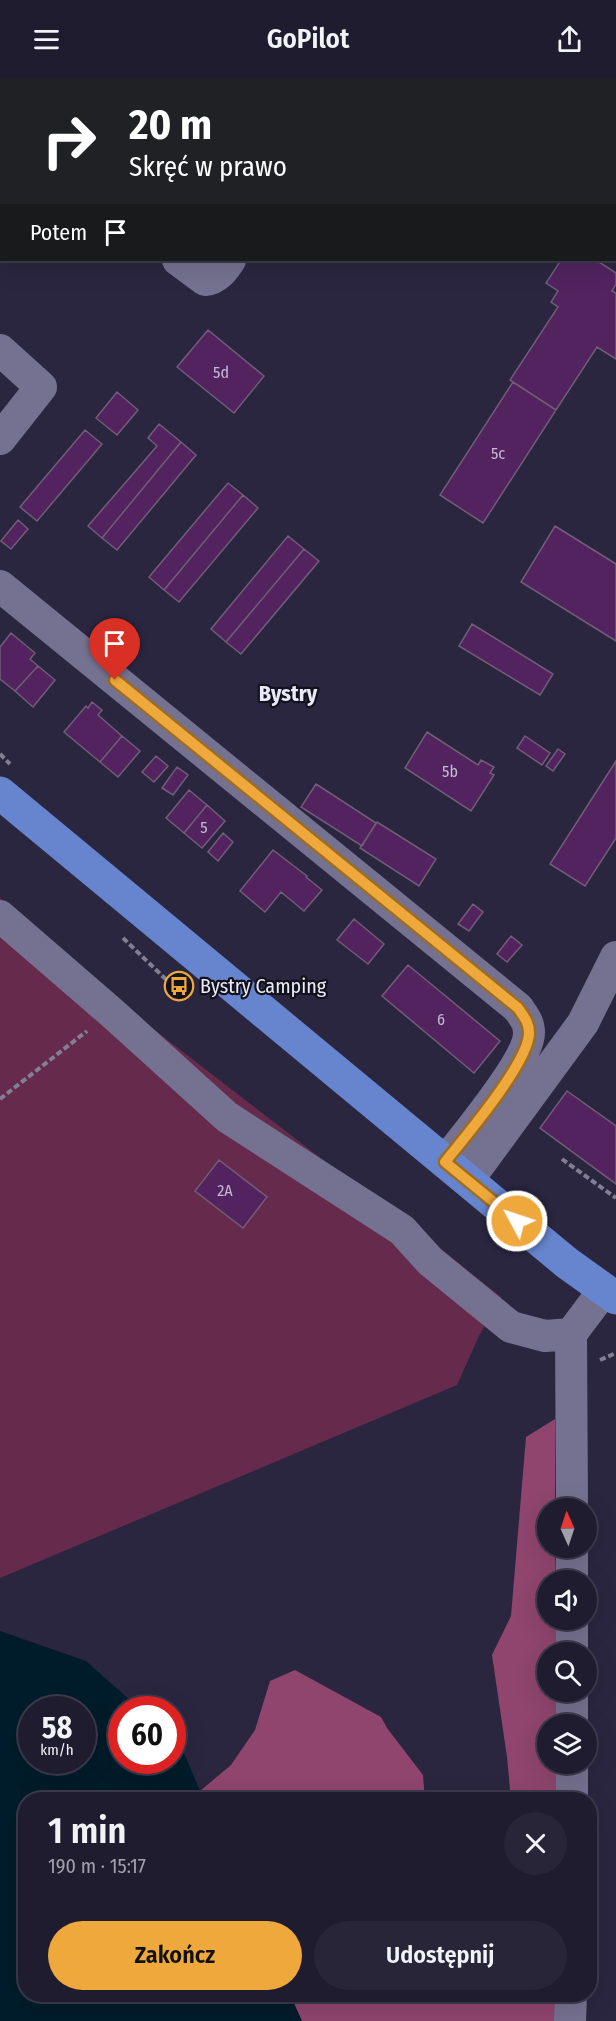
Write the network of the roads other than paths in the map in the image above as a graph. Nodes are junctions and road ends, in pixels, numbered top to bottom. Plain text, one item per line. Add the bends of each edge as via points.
1 (179, 261) edge
2 (229, 261) edge
3 (0, 350) edge
4 (0, 439) edge
5 (0, 586) edge
6 (0, 794) edge
7 (0, 916) edge
8 (616, 957) edge
9 (457, 1171) junction
10 (610, 1294) edge
11 (571, 1334) junction
12 (572, 1498) edge
13 (572, 1774) edge
14 (572, 1792) edge
15 (571, 2002) edge
16 (570, 2021) edge

1 - 2 street via 205,280 212,279
3 - 4 street via 41,387
5 - 9 street via 518,1008 528,1022 524,1054 483,1114
6 - 9 main road
7 - 11 street via 227,1117 402,1230 430,1261 511,1327 545,1335
8 - 9 street via 583,1023
9 - 10 main road
10 - 11 street
11 - 12 street
13 - 14 street
15 - 16 street

